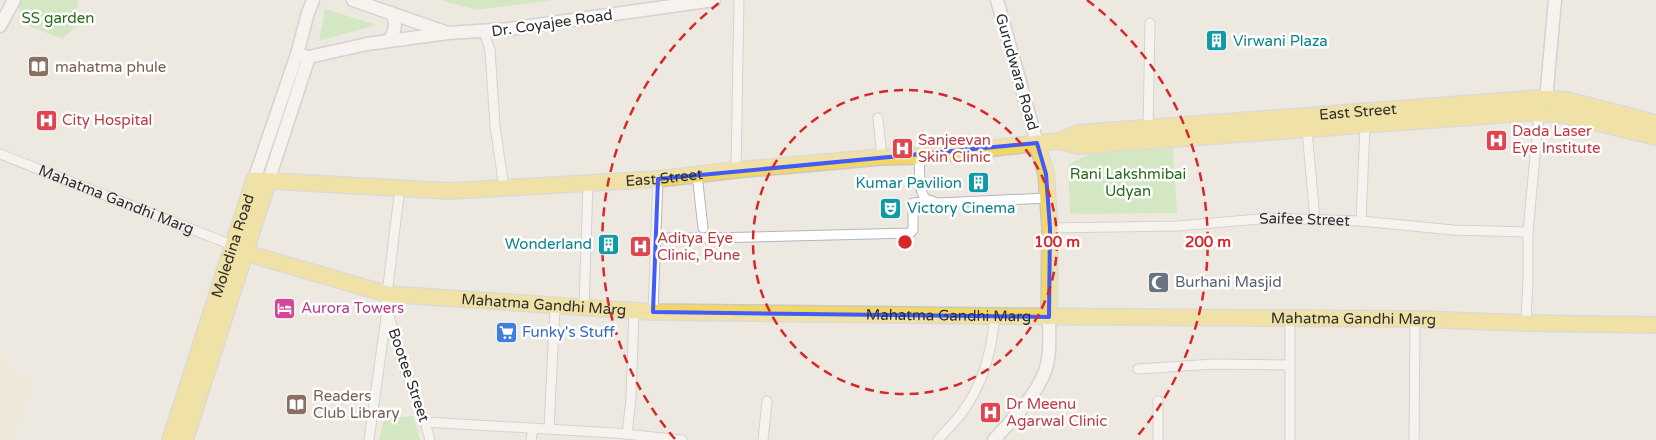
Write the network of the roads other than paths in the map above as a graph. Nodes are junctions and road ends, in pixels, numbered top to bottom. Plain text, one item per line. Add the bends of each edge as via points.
1 (14, 0) edge
2 (313, 0) edge
3 (353, 0) edge
4 (714, 0) edge
5 (739, 0) edge
6 (997, 0) edge
7 (1555, 0) edge
8 (307, 6) edge
9 (4, 10) edge
10 (392, 14) junction
11 (1150, 23) dead end
12 (0, 26) edge
13 (484, 32) junction
14 (448, 33) junction
15 (389, 41) junction
16 (303, 56) junction
17 (1546, 99) junction
18 (1539, 114) junction
19 (878, 118) dead end
20 (1656, 123) edge
21 (1365, 125) junction
22 (1148, 128) junction
23 (1307, 130) junction
24 (1656, 137) edge
25 (1058, 141) junction
26 (1037, 143) junction
27 (0, 154) edge
28 (919, 156) junction
29 (882, 157) junction
30 (736, 170) junction
31 (698, 174) junction
32 (658, 179) junction
33 (261, 181) junction
34 (588, 184) junction
35 (400, 187) junction
36 (504, 188) junction
37 (1048, 198) junction
38 (932, 201) junction
39 (1315, 220) junction
40 (1361, 221) junction
41 (703, 228) dead end
42 (1050, 228) junction
43 (1528, 232) junction
44 (656, 238) junction
45 (232, 245) junction
46 (246, 253) junction
47 (387, 294) junction
48 (555, 306) junction
49 (584, 308) junction
50 (387, 310) junction
51 (634, 310) junction
52 (653, 312) junction
53 (995, 316) junction
54 (1049, 317) junction
55 (1290, 318) junction
56 (1415, 319) junction
57 (1526, 323) junction
58 (1656, 324) edge
59 (1289, 365) junction
60 (1138, 369) dead end
61 (1158, 401) dead end
62 (767, 402) dead end
63 (426, 422) junction
64 (533, 428) junction
65 (549, 429) junction
66 (627, 434) junction
67 (170, 440) edge
68 (185, 440) edge
69 (369, 440) edge
70 (430, 440) edge
71 (531, 440) edge
72 (682, 440) edge
73 (763, 440) edge
74 (938, 440) edge
75 (994, 440) edge
76 (1158, 440) edge
77 (1290, 440) edge
78 (1414, 440) edge

1 - 9 street
2 - 8 street
3 - 10 street
4 - 13 street, Dr. Coyajee Road
5 - 30 street
6 - 26 street, Gurudwara Road
7 - 17 street
8 - 16 street
9 - 12 street
10 - 14 street
10 - 15 street via 396,21
11 - 22 street
13 - 14 street, Dr. Coyajee Road
13 - 36 street via 490,50
14 - 15 street
15 - 16 street
16 - 33 street
17 - 20 main road, East Street via 1567,100
17 - 22 main road, East Street
18 - 21 main road, East Street
18 - 24 main road, East Street via 1585,119
18 - 43 street
19 - 29 street
21 - 23 main road, East Street
21 - 40 street
22 - 25 main road, East Street via 1078,133
23 - 25 main road, East Street via 1079,146
23 - 39 street
25 - 26 main road, East Street
26 - 28 main road, East Street
26 - 37 main road via 1046,174
27 - 45 street, Mahatma Gandhi Marg
28 - 29 main road, East Street
28 - 38 street via 921,191 924,198
29 - 30 main road, East Street
30 - 31 main road, East Street
31 - 32 main road, East Street
31 - 41 street
32 - 34 main road, East Street
32 - 44 street
33 - 35 main road, East Street
33 - 45 main road, Moledina Road
33 - 46 main road, Moledina Road
34 - 36 main road, East Street
34 - 49 street
35 - 36 main road, East Street via 449,191
35 - 47 street
37 - 38 street
37 - 42 main road
38 - 44 street via 913,203 913,230 910,233
39 - 40 street, Saifee Street
39 - 42 street, Saifee Street via 1271,218 1178,226
40 - 43 street, Saifee Street via 1453,230
42 - 54 main road
43 - 57 street
44 - 52 street
45 - 67 main road, Moledina Road
46 - 47 main road, Mahatma Gandhi Marg
46 - 68 main road, Moledina Road
47 - 48 main road, Mahatma Gandhi Marg
47 - 50 street
48 - 49 main road, Mahatma Gandhi Marg
48 - 65 street
49 - 51 main road, Mahatma Gandhi Marg
50 - 63 street, Bootee Street via 403,364
50 - 69 street
51 - 52 main road, Mahatma Gandhi Marg
51 - 66 street
52 - 53 main road, Mahatma Gandhi Marg
53 - 54 main road, Mahatma Gandhi Marg
53 - 74 street via 991,350 981,380 961,414
54 - 55 main road, Mahatma Gandhi Marg
54 - 75 street via 1046,370 1037,388
55 - 56 main road, Mahatma Gandhi Marg
55 - 59 street
56 - 57 main road, Mahatma Gandhi Marg
56 - 78 street
57 - 58 main road, Mahatma Gandhi Marg
59 - 60 street via 1214,364
59 - 77 street
61 - 76 street
62 - 73 street
63 - 64 street
63 - 70 street, Bootee Street
64 - 65 street
64 - 71 street
65 - 66 street
66 - 72 street

